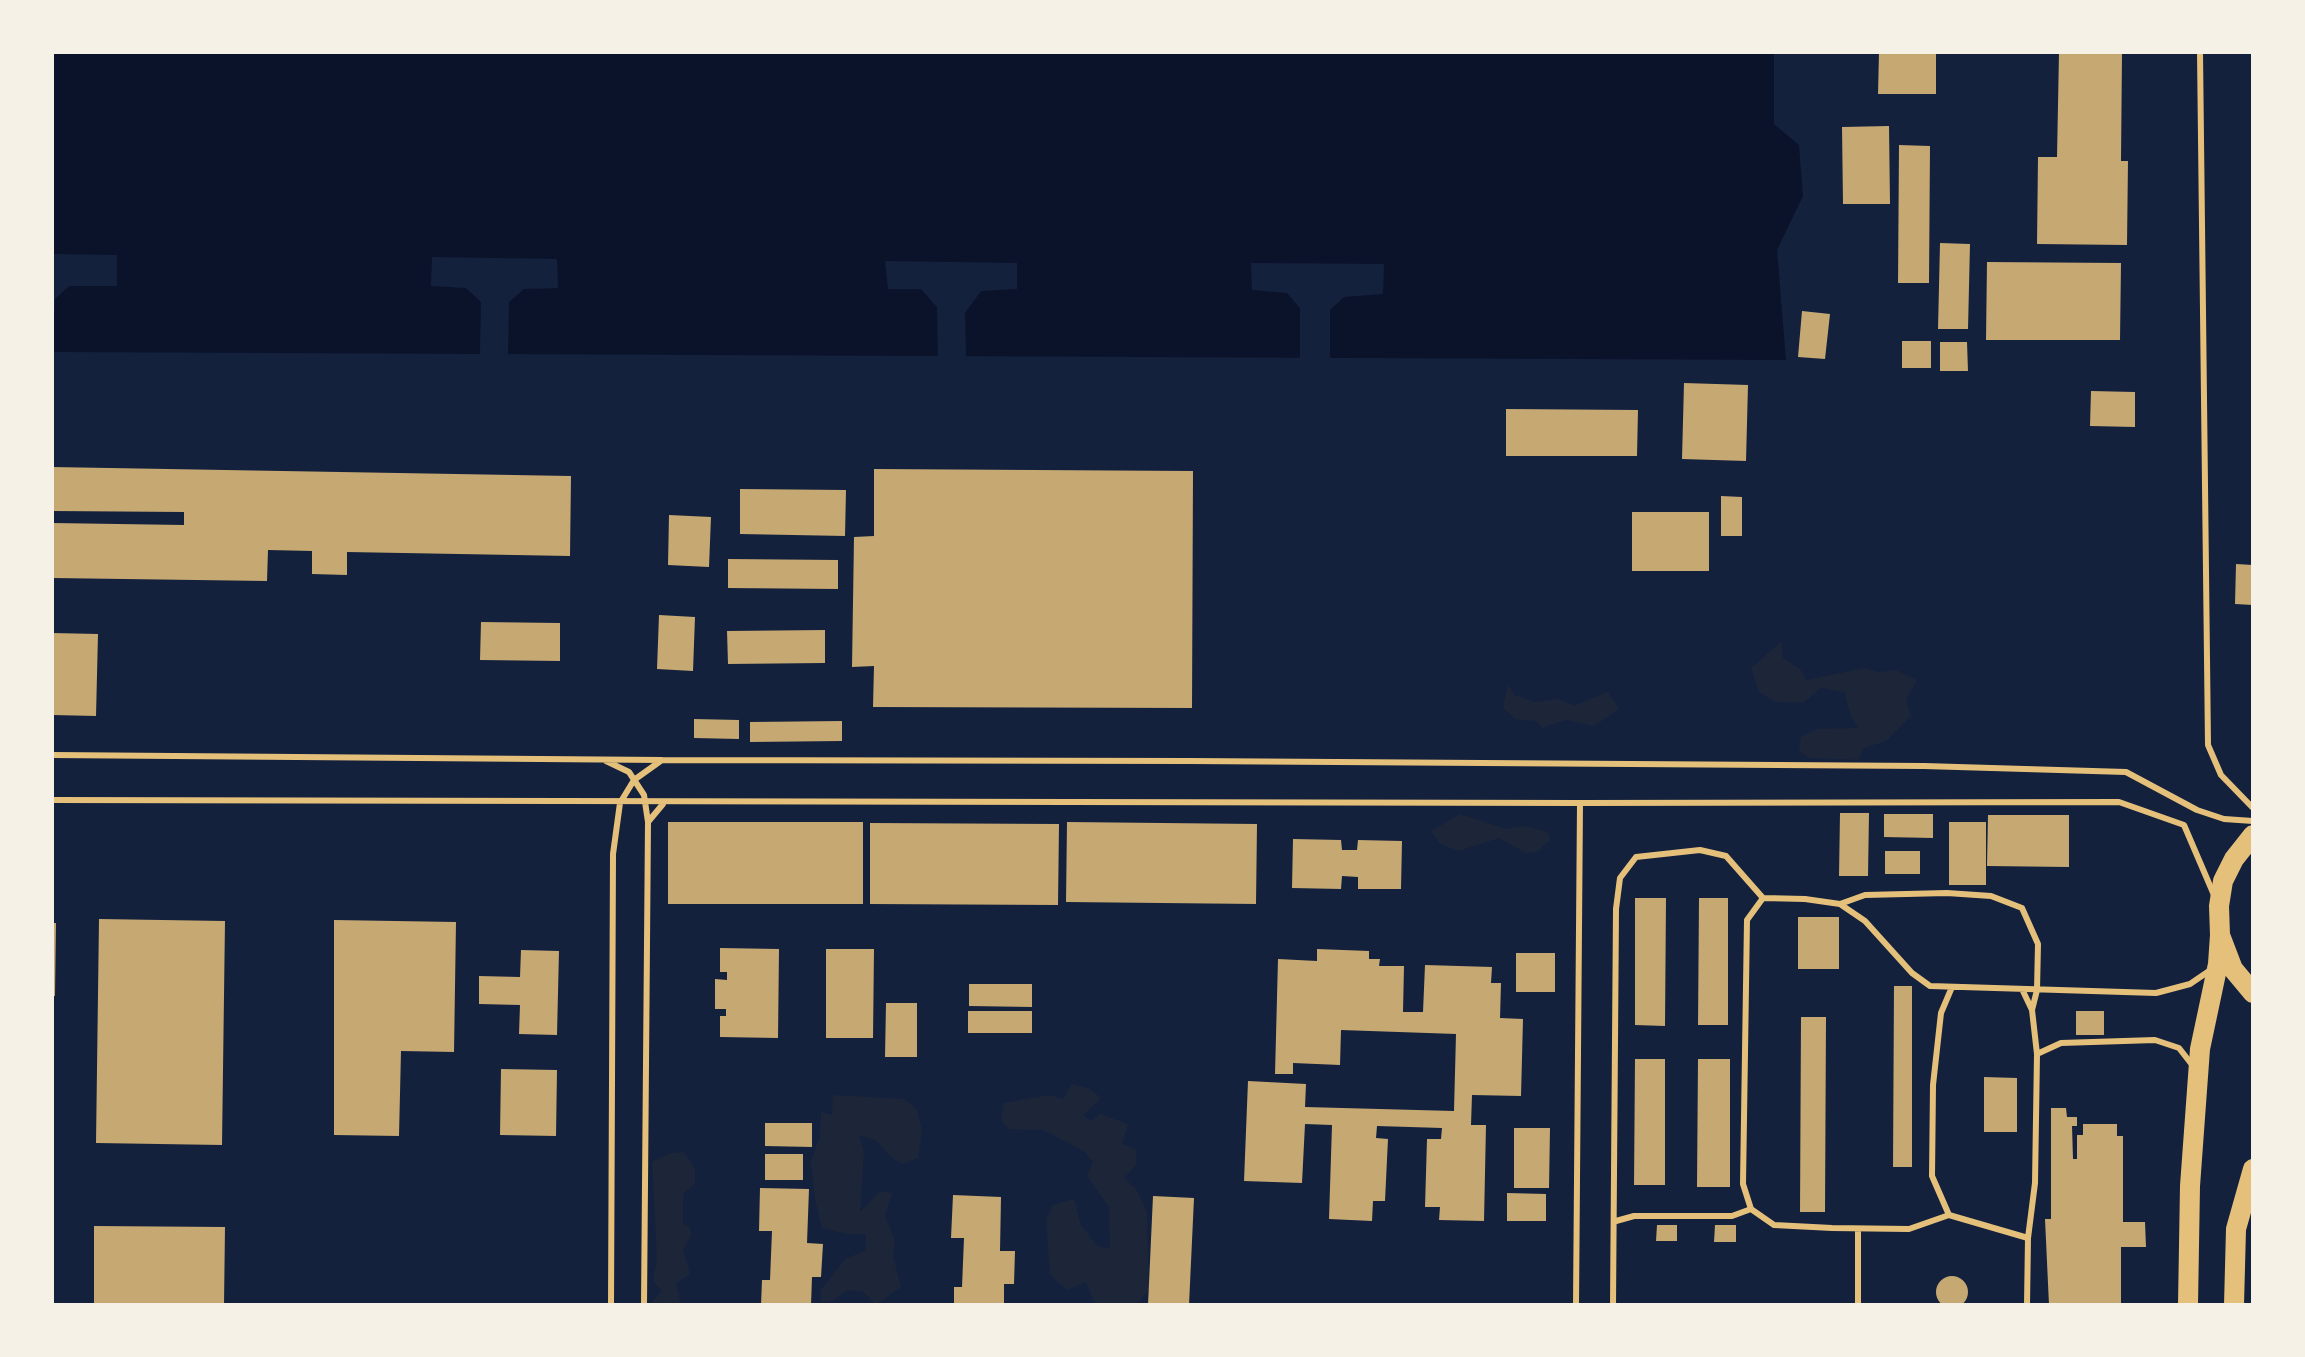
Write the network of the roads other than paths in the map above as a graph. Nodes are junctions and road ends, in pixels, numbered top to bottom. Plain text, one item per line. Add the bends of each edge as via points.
1 (2200, 52) edge
2 (52, 755) edge
3 (604, 759) junction
4 (662, 760) junction
5 (634, 780) junction
6 (52, 800) edge
7 (620, 803) junction
8 (1580, 803) junction
9 (646, 804) junction
10 (663, 804) junction
11 (2253, 808) edge
12 (2253, 821) edge
13 (648, 822) junction
14 (2253, 835) edge
15 (1763, 898) junction
16 (1840, 904) junction
17 (2219, 906) junction
18 (2220, 935) junction
19 (2218, 964) junction
20 (1952, 987) junction
21 (2022, 989) junction
22 (2037, 990) junction
23 (2253, 993) edge
24 (2032, 1010) junction
25 (2037, 1054) junction
26 (2198, 1082) junction
27 (2253, 1169) edge
28 (1751, 1209) junction
29 (1949, 1215) junction
30 (1616, 1221) junction
31 (1858, 1229) junction
32 (2028, 1238) junction
33 (611, 1305) edge
34 (644, 1305) edge
35 (1576, 1305) edge
36 (1613, 1305) edge
37 (1858, 1305) edge
38 (2027, 1305) edge
39 (2188, 1305) edge
40 (2234, 1305) edge

1 - 11 lane via 2208,745 2221,775
2 - 3 lane
3 - 4 lane
3 - 5 lane
4 - 5 lane
4 - 12 lane via 1908,766 2126,772 2197,810
5 - 7 lane
5 - 9 lane
6 - 7 lane
7 - 9 lane
7 - 33 lane via 613,854
8 - 10 lane
8 - 17 lane via 2119,802 2184,825
8 - 35 lane
9 - 10 lane
9 - 13 lane
10 - 13 lane
13 - 34 lane
14 - 17 highway via 2223,881
15 - 16 lane
15 - 28 lane via 1747,920 1743,1184
15 - 30 lane via 1726,856 1700,850 1636,857 1620,878
16 - 20 lane via 1865,921 1912,973 1930,986
16 - 22 lane via 1865,895 1947,893 1991,896 2022,908 2038,944
17 - 18 highway
18 - 19 highway
18 - 23 highway via 2233,969
19 - 22 lane via 2190,984 2156,993
19 - 26 highway
20 - 21 lane
20 - 29 lane via 1941,1013 1932,1130 1932,1176
21 - 22 lane
21 - 24 lane
22 - 24 lane
24 - 25 lane
25 - 26 lane via 2061,1043 2155,1040 2179,1048
25 - 32 lane via 2035,1183
26 - 39 highway
27 - 40 highway via 2236,1229
28 - 30 lane via 1732,1216 1634,1216
28 - 31 lane via 1774,1225
29 - 31 lane via 1909,1229
29 - 32 lane
30 - 36 lane
31 - 37 lane
32 - 38 lane

